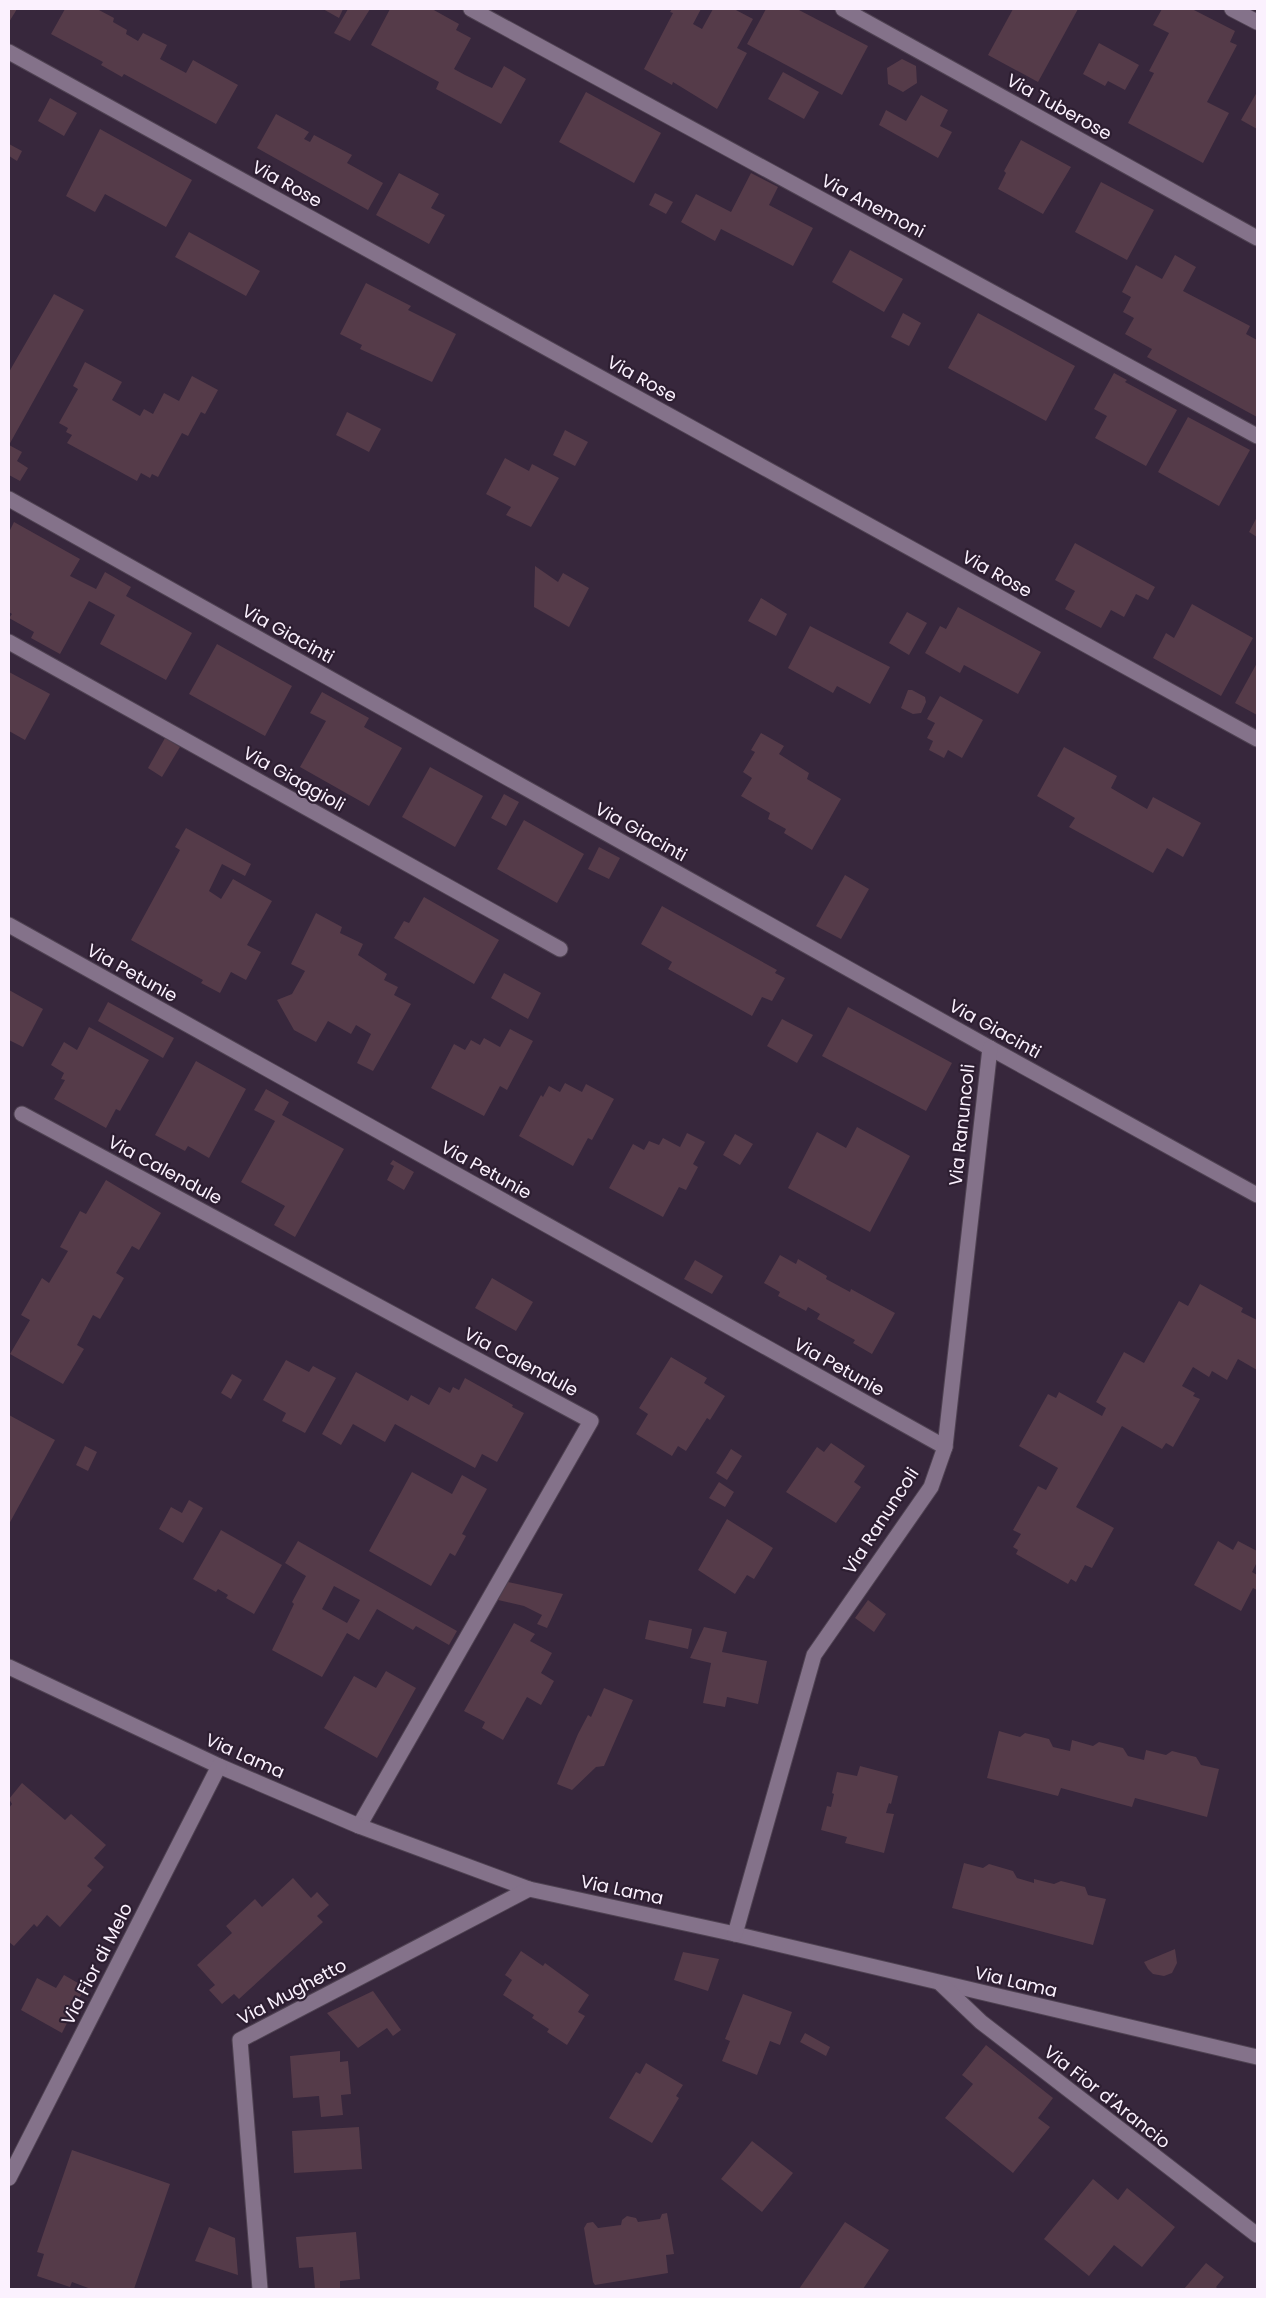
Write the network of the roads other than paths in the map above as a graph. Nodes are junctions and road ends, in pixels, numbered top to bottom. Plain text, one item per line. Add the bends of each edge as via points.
1 (471, 9) edge
2 (842, 9) edge
3 (1232, 9) edge
4 (1257, 22) edge
5 (9, 52) edge
6 (1257, 238) edge
7 (1257, 436) edge
8 (9, 499) edge
9 (9, 642) edge
10 (1257, 739) edge
11 (9, 925) edge
12 (560, 950) dead end
13 (990, 1048) junction
14 (22, 1114) dead end
15 (1257, 1194) edge
16 (944, 1447) junction
17 (9, 1667) edge
18 (219, 1766) junction
19 (359, 1826) junction
20 (529, 1889) junction
21 (735, 1934) junction
22 (940, 1983) junction
23 (1257, 2058) edge
24 (9, 2178) edge
25 (1257, 2235) edge
26 (260, 2289) edge

1 - 7 street, Via Anemoni
2 - 6 street, Via Tuberose
3 - 4 street
5 - 10 street, Via Rose
8 - 13 street, Via Giacinti
9 - 12 street, Via Giaggioli
11 - 16 street, Via Petunie
13 - 15 street, Via Giacinti
13 - 16 street, Via Ranuncoli
14 - 19 street, Via Calendule via 591,1421
16 - 21 street, Via Ranuncoli via 931,1487 814,1654
17 - 18 street, Via Lama
18 - 19 street, Via Lama
18 - 24 street, Via Fior di Melo
19 - 20 street, Via Lama
20 - 21 street, Via Lama
20 - 26 street, Via Mughetto via 240,2040
21 - 22 street, Via Lama
22 - 23 street, Via Lama
22 - 25 street, Via Fior d'Arancio via 981,2022

